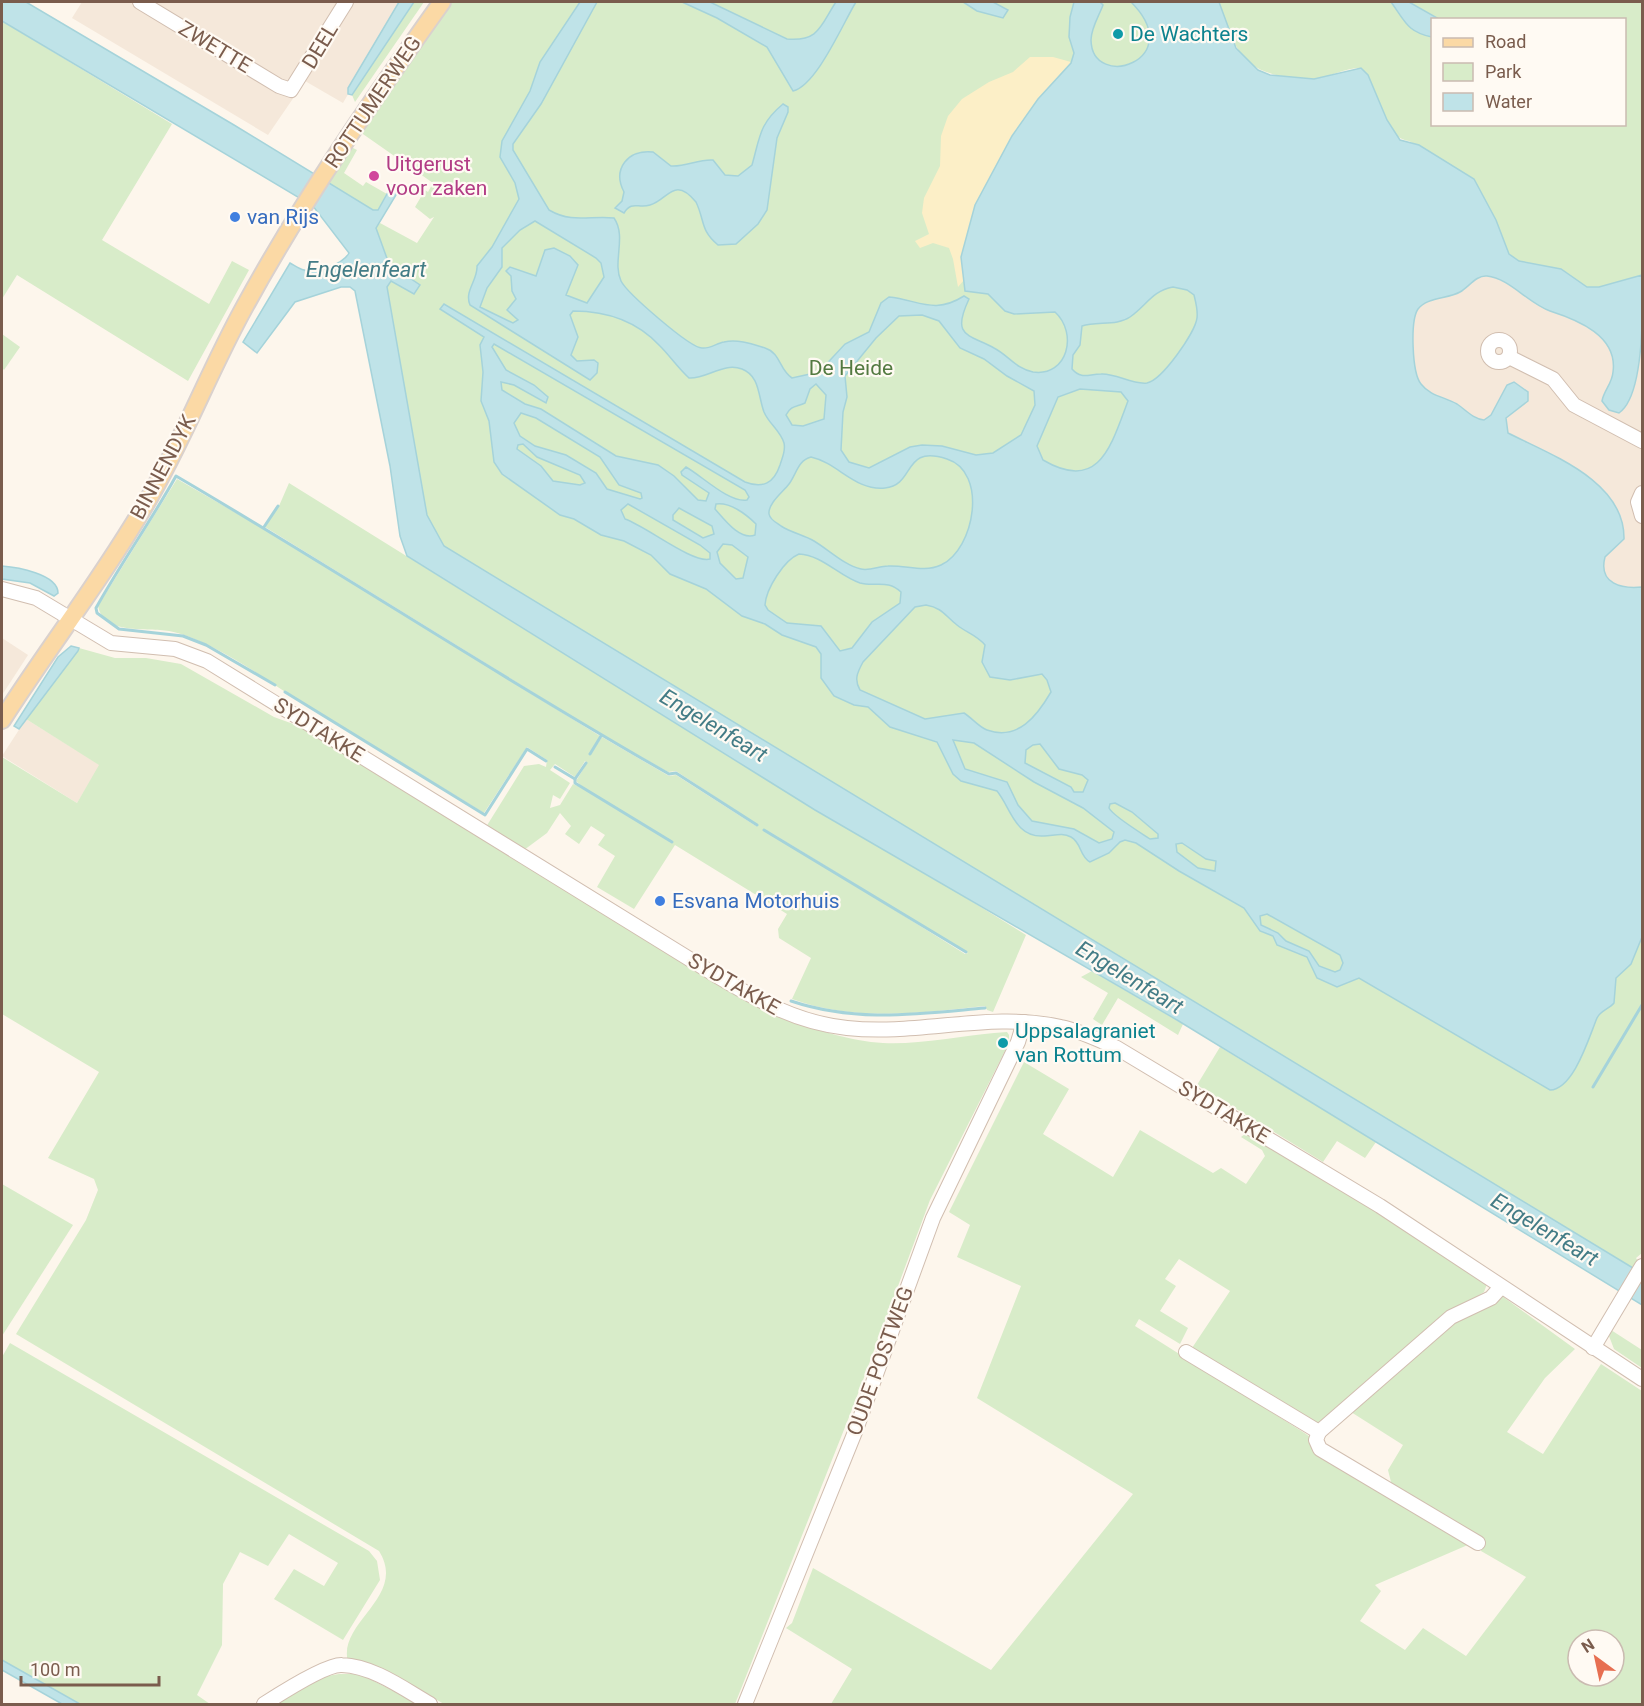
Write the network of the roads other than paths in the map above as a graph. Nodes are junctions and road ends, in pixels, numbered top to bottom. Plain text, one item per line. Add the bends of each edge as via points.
1 (140, 2) edge
2 (346, 2) edge
3 (442, 2) edge
4 (291, 90) joint
5 (306, 204) joint
6 (1509, 357) dead end
7 (1642, 441) edge
8 (1642, 493) edge
9 (1642, 516) edge
10 (2, 589) edge
11 (64, 615) junction
12 (2, 720) edge
13 (1024, 1022) junction
14 (1642, 1266) edge
15 (1501, 1287) junction
16 (1593, 1348) junction
17 (1186, 1352) dead end
18 (1642, 1379) edge
19 (1319, 1432) junction
20 (1478, 1543) dead end
21 (264, 1704) edge
22 (430, 1704) edge
23 (745, 1704) edge

1 - 4 street, ZWETTE
2 - 4 street, DEEL
3 - 5 main road, ROTTUMERWEG
5 - 11 main road, BINNENDYK via 237,320 151,495
6 - 7 street via 1553,379 1574,405
8 - 9 street via 1638,502
10 - 11 street, SYDTAKKE via 28,595
11 - 12 main road, BINNENDYK
11 - 13 street, SYDTAKKE via 111,643 175,649 207,661 783,1013 818,1024 875,1030
13 - 15 street, SYDTAKKE via 1072,1029 1128,1054 1380,1206
13 - 23 street, OUDE POSTWEG via 933,1218 855,1432
14 - 16 street
15 - 16 street, SYDTAKKE
15 - 19 street via 1491,1298 1451,1317
16 - 18 street, SYDTAKKE
17 - 19 street
19 - 20 street via 1316,1440 1320,1449
21 - 22 street via 339,1664 388,1680

